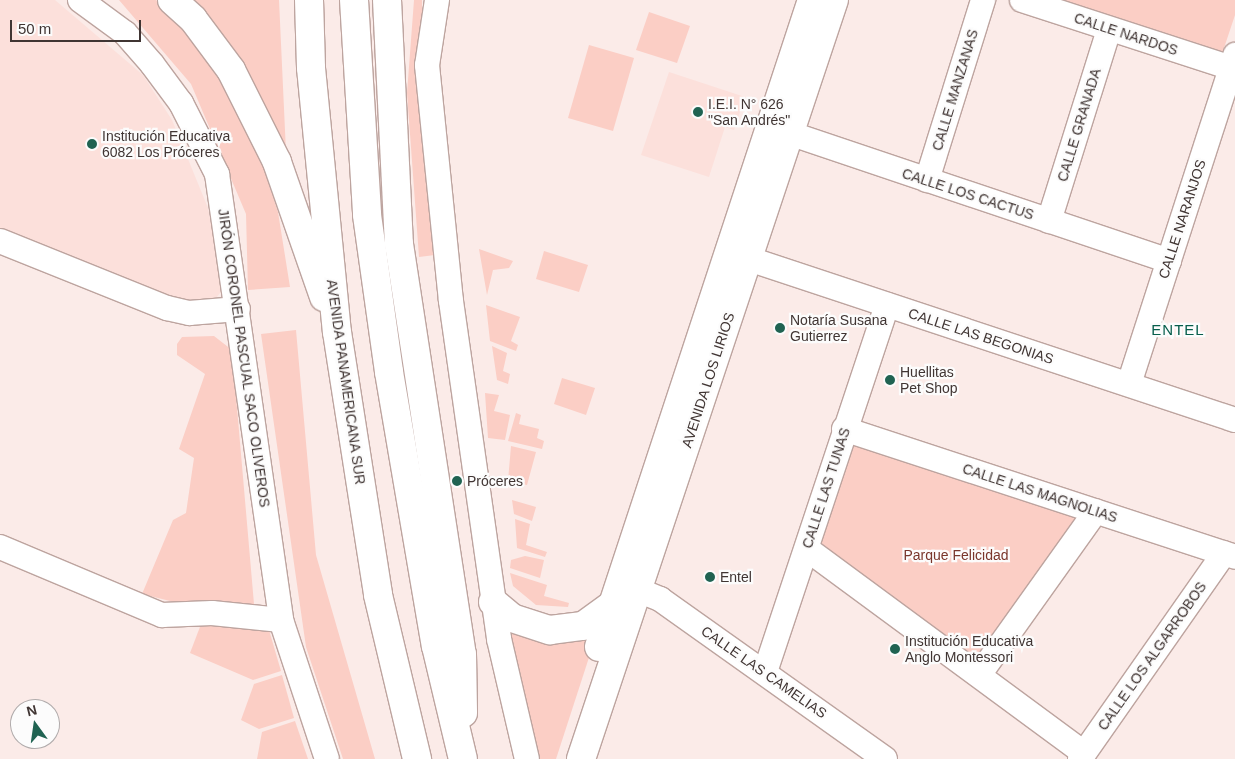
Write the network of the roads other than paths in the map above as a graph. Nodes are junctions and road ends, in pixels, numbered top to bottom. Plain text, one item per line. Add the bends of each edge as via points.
1 (80, 0) edge
2 (172, 0) edge
3 (302, 0) edge
4 (310, 0) edge
5 (354, 0) edge
6 (387, 0) edge
7 (400, 0) edge
8 (437, 0) edge
9 (812, 0) edge
10 (834, 0) edge
11 (983, 0) edge
12 (1022, 0) edge
13 (1109, 28) junction
14 (1233, 61) edge
15 (311, 68) junction
16 (389, 70) junction
17 (778, 130) junction
18 (927, 180) junction
19 (1049, 221) junction
20 (0, 241) edge
21 (736, 255) junction
22 (1169, 261) junction
23 (887, 305) junction
24 (238, 309) junction
25 (337, 332) junction
26 (1129, 384) junction
27 (1235, 420) edge
28 (844, 429) junction
29 (1096, 511) junction
30 (0, 547) edge
31 (807, 549) junction
32 (1229, 555) edge
33 (640, 591) junction
34 (493, 602) junction
35 (613, 604) junction
36 (281, 620) junction
37 (765, 672) junction
38 (979, 675) junction
39 (1082, 756) edge
40 (327, 759) edge
41 (417, 759) edge
42 (463, 759) edge
43 (527, 759) edge
44 (564, 759) edge
45 (581, 759) edge
46 (885, 759) edge

1 - 24 street, JIRÓN CORONEL PASCUAL SACO OLIVEROS via 141,52 201,136 217,174
2 - 25 main road via 193,19 231,70 277,162
3 - 15 main road
4 - 15 main road, AVENIDA PANAMERICANA SUR
5 - 42 main road via 367,215 389,372 436,646
6 - 16 main road
7 - 16 main road
8 - 34 street via 427,65 431,118 451,301
9 - 17 main road, AVENIDA LOS LIRIOS
10 - 17 main road, AVENIDA LOS LIRIOS
11 - 18 street, CALLE MANZANAS
12 - 13 street, CALLE NARDOS
13 - 14 street, CALLE NARDOS
13 - 19 street, CALLE GRANADA
14 - 22 street, CALLE NARANJOS
15 - 25 main road, AVENIDA PANAMERICANA SUR
16 - 42 main road via 399,244 462,654
17 - 18 street, CALLE LOS CACTUS
17 - 21 main road, AVENIDA LOS LIRIOS
18 - 19 street, CALLE LOS CACTUS
19 - 22 street, CALLE LOS CACTUS
20 - 24 street via 166,308 189,313
21 - 23 street, CALLE LAS BEGONIAS
21 - 33 main road, AVENIDA LOS LIRIOS
21 - 35 main road, AVENIDA LOS LIRIOS
22 - 26 street, CALLE NARANJOS
23 - 26 street, CALLE LAS BEGONIAS
23 - 28 street, CALLE LAS TUNAS
24 - 36 street, JIRÓN CORONEL PASCUAL SACO OLIVEROS
25 - 41 main road, AVENIDA PANAMERICANA SUR via 378,595
26 - 27 street, CALLE LAS BEGONIAS
28 - 29 street, CALLE LAS MAGNOLIAS
28 - 31 street, CALLE LAS TUNAS
29 - 32 street, CALLE LAS MAGNOLIAS
29 - 38 street
30 - 36 street via 162,615 212,613
31 - 37 street, CALLE LAS TUNAS
31 - 38 street
32 - 39 street, CALLE LOS ALGARROBOS
33 - 37 street, CALLE LAS CAMELIAS via 660,599
33 - 45 main road, AVENIDA LOS LIRIOS
34 - 35 main road via 512,618 550,630 583,626
34 - 43 street via 506,677
35 - 44 main road, AVENIDA LOS LIRIOS
36 - 40 street, JIRÓN CORONEL PASCUAL SACO OLIVEROS
37 - 46 street, CALLE LAS CAMELIAS
38 - 39 street

